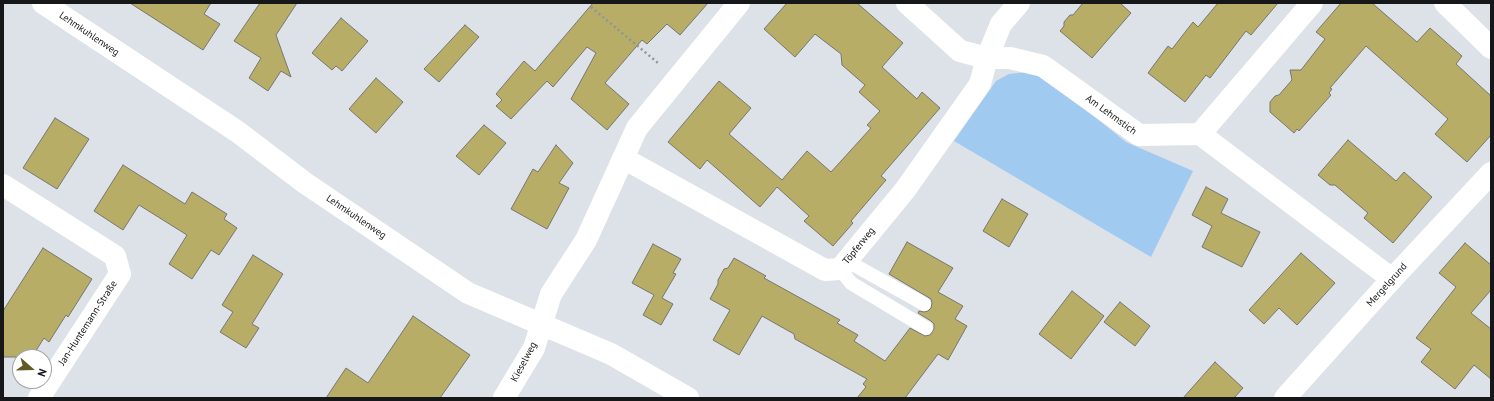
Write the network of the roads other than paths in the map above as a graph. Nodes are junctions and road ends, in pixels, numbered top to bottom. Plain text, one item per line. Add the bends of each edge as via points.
1 (43, 3) edge
2 (739, 3) edge
3 (907, 3) edge
4 (1019, 3) edge
5 (1312, 3) edge
6 (1445, 3) edge
7 (1491, 48) edge
8 (987, 58) junction
9 (1200, 134) junction
10 (623, 158) junction
11 (1491, 173) edge
12 (3, 185) edge
13 (844, 265) junction
14 (1392, 279) junction
15 (924, 304) dead end
16 (542, 325) junction
17 (926, 328) dead end
18 (39, 398) edge
19 (504, 398) edge
20 (688, 398) edge
21 (1284, 398) edge

1 - 16 street, Lehmkuhlenweg via 238,132 305,183 468,293
2 - 10 street via 637,128
3 - 8 street, Am Lehmstich via 960,51
4 - 8 street, Töpferweg via 1000,24
5 - 9 street
6 - 7 street
8 - 9 street, Am Lehmstich via 1010,58 1043,66 1139,135
8 - 13 street, Töpferweg via 980,84 904,190
9 - 14 street
10 - 13 street, Töpferweg via 825,270
10 - 16 street via 586,240 551,294
11 - 14 street, Mergelgrund
12 - 18 street, Jan-Huntemann-Straße via 115,256 120,274
13 - 15 lane
13 - 17 lane via 851,283
14 - 21 street, Mergelgrund
16 - 19 street, Kieselweg via 534,348
16 - 20 street, Lehmkuhlenweg via 611,354

